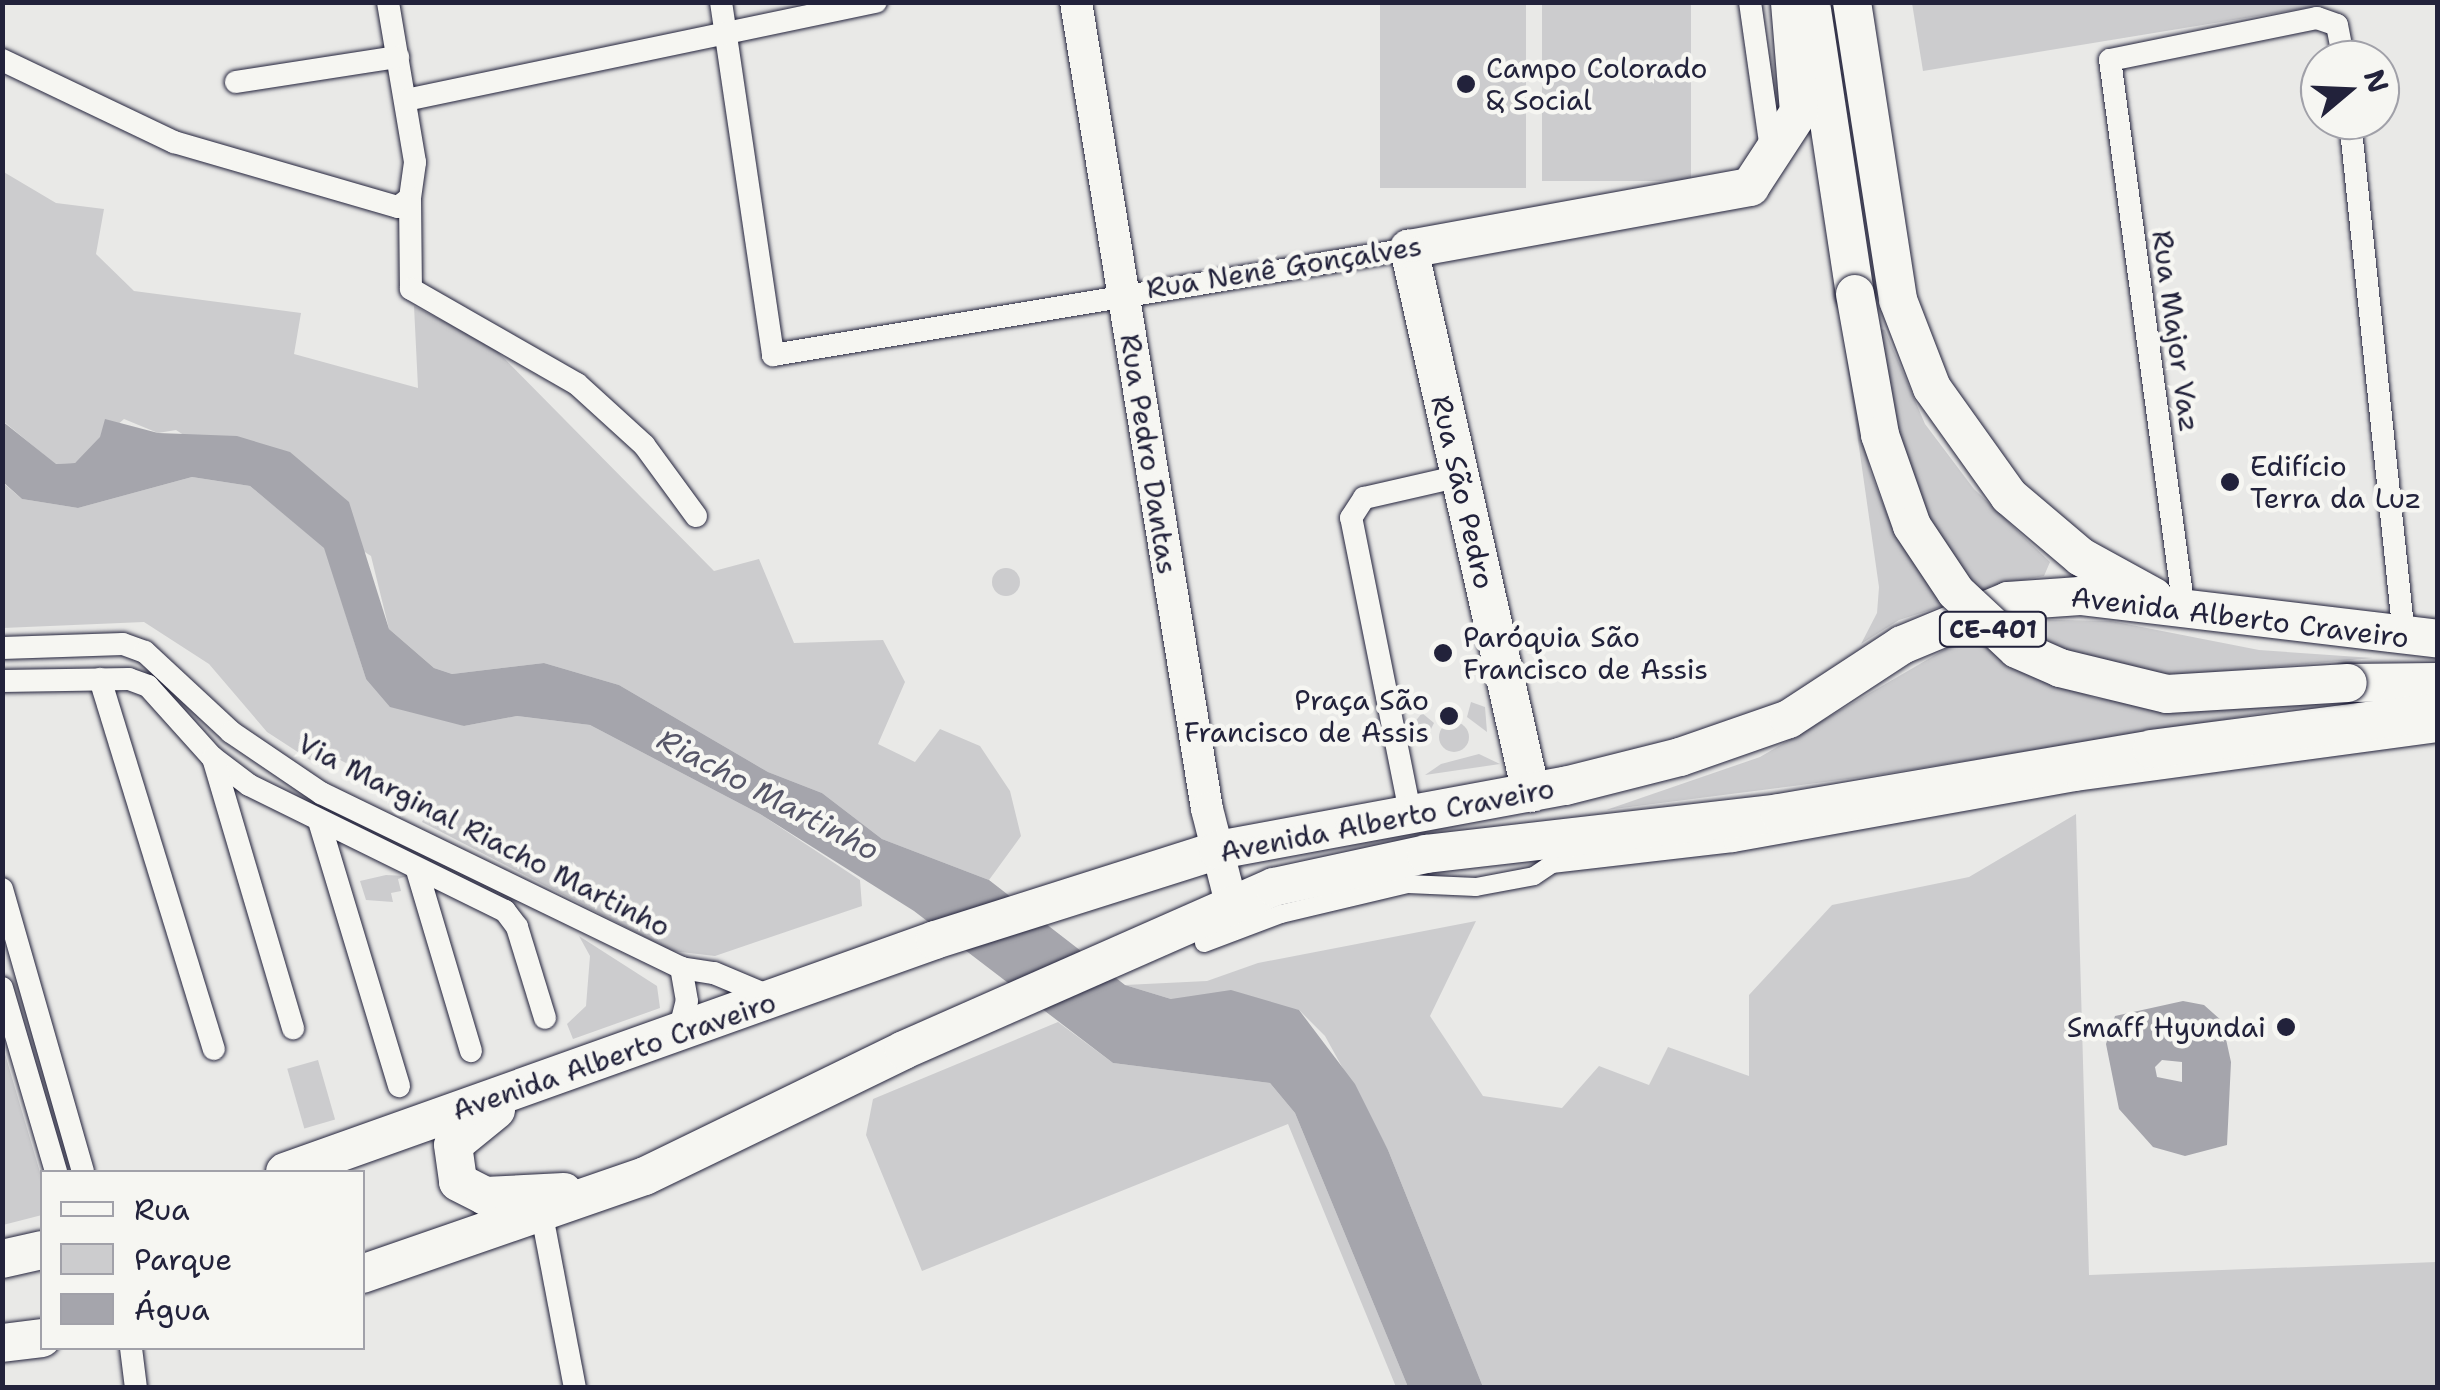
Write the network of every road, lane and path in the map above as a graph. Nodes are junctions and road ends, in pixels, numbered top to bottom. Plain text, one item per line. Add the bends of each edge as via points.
1 (388, 2) edge
2 (721, 2) edge
3 (876, 2) edge
4 (1076, 2) edge
5 (1750, 2) edge
6 (1790, 2) edge
7 (1810, 2) edge
8 (1852, 2) edge
9 (726, 39) junction
10 (2338, 40) edge
11 (398, 57) junction
12 (2, 60) edge
13 (236, 82) dead end
14 (406, 100) junction
15 (2353, 140) edge
16 (1771, 149) junction
17 (410, 198) junction
18 (1409, 249) junction
19 (1124, 292) junction
20 (1460, 476) junction
21 (696, 516) dead end
22 (2184, 610) junction
23 (2421, 638) edge
24 (2, 648) edge
25 (100, 679) junction
26 (2, 681) edge
27 (2438, 682) edge
28 (2438, 712) edge
29 (2438, 733) edge
30 (212, 757) junction
31 (1531, 793) junction
32 (1410, 812) junction
33 (319, 821) junction
34 (387, 823) junction
35 (376, 850) junction
36 (1218, 850) junction
37 (416, 870) junction
38 (2, 889) edge
39 (1231, 903) junction
40 (1204, 942) dead end
41 (681, 968) junction
42 (2, 988) edge
43 (777, 999) junction
44 (546, 1018) dead end
45 (293, 1028) dead end
46 (679, 1032) junction
47 (214, 1049) dead end
48 (471, 1051) dead end
49 (564, 1073) junction
50 (399, 1086) dead end
51 (55, 1170) edge
52 (82, 1170) edge
53 (291, 1170) edge
54 (618, 1187) junction
55 (542, 1216) junction
56 (40, 1250) edge
57 (2, 1259) edge
58 (365, 1273) edge
59 (40, 1338) edge
60 (2, 1343) edge
61 (132, 1350) edge
62 (136, 1388) edge
63 (575, 1388) edge

1 - 11 street
2 - 9 street
3 - 9 street
4 - 19 main road, Rua Pedro Dantas
5 - 16 street
6 - 16 main road, Rua Nenê Gonçalves via 1800,104
7 - 27 main road, CE-401, bridge via 1880,435 1912,526 1956,592 2017,649 2060,668 2166,694
8 - 22 main road via 1898,300 1932,388 2009,496 2081,556
9 - 14 street
9 - 19 street, Rua Nenê Gonçalves via 772,355
10 - 22 street, Rua Major Vaz via 2332,20 2110,60
11 - 13 street
11 - 14 street
12 - 17 street via 226,161 381,206 398,207
14 - 17 street via 414,162
15 - 23 street
16 - 18 main road, Rua Nenê Gonçalves via 1760,180 1737,194
17 - 21 street via 411,289 577,384 644,446
18 - 19 street, Rua Nenê Gonçalves
18 - 20 main road, Rua São Pedro
19 - 36 main road, Rua Pedro Dantas
20 - 31 main road, Rua São Pedro
20 - 32 street via 1364,498 1353,508
22 - 23 main road, Avenida Alberto Craveiro
22 - 31 main road, Avenida Alberto Craveiro via 2080,596 1992,605 1902,645 1790,719 1680,757
24 - 34 street, Via Marginal Riacho Martinho via 123,644 145,652 262,755 321,793
25 - 26 street
25 - 30 street via 148,686
25 - 47 street
28 - 39 main road, Avenida Alberto Craveiro via 2152,749 1779,813 1426,854 1353,866
29 - 40 street via 2076,782 1734,843 1552,864 1534,876 1476,887 1408,884 1281,914
30 - 33 street
30 - 45 street
31 - 32 main road, Avenida Alberto Craveiro
32 - 36 main road, Avenida Alberto Craveiro
33 - 35 street
33 - 50 street
34 - 35 street
34 - 41 street, Via Marginal Riacho Martinho
35 - 37 street
36 - 39 main road, Rua Pedro Dantas
36 - 43 main road, Avenida Alberto Craveiro via 1031,907
37 - 44 street via 513,919
37 - 48 street
38 - 52 street
39 - 54 main road, Avenida Alberto Craveiro
41 - 43 street, Via Marginal Riacho Martinho
41 - 46 street, Via Marginal Riacho Martinho via 687,1001
42 - 51 street
43 - 46 main road, Avenida Alberto Craveiro
46 - 49 main road, Avenida Alberto Craveiro
49 - 53 main road, Avenida Alberto Craveiro
49 - 54 main road via 464,1131 450,1152 454,1175 470,1191 492,1197
54 - 55 main road, Avenida Alberto Craveiro
55 - 58 main road, Avenida Alberto Craveiro
55 - 63 street
56 - 57 main road
59 - 60 main road
61 - 62 street

